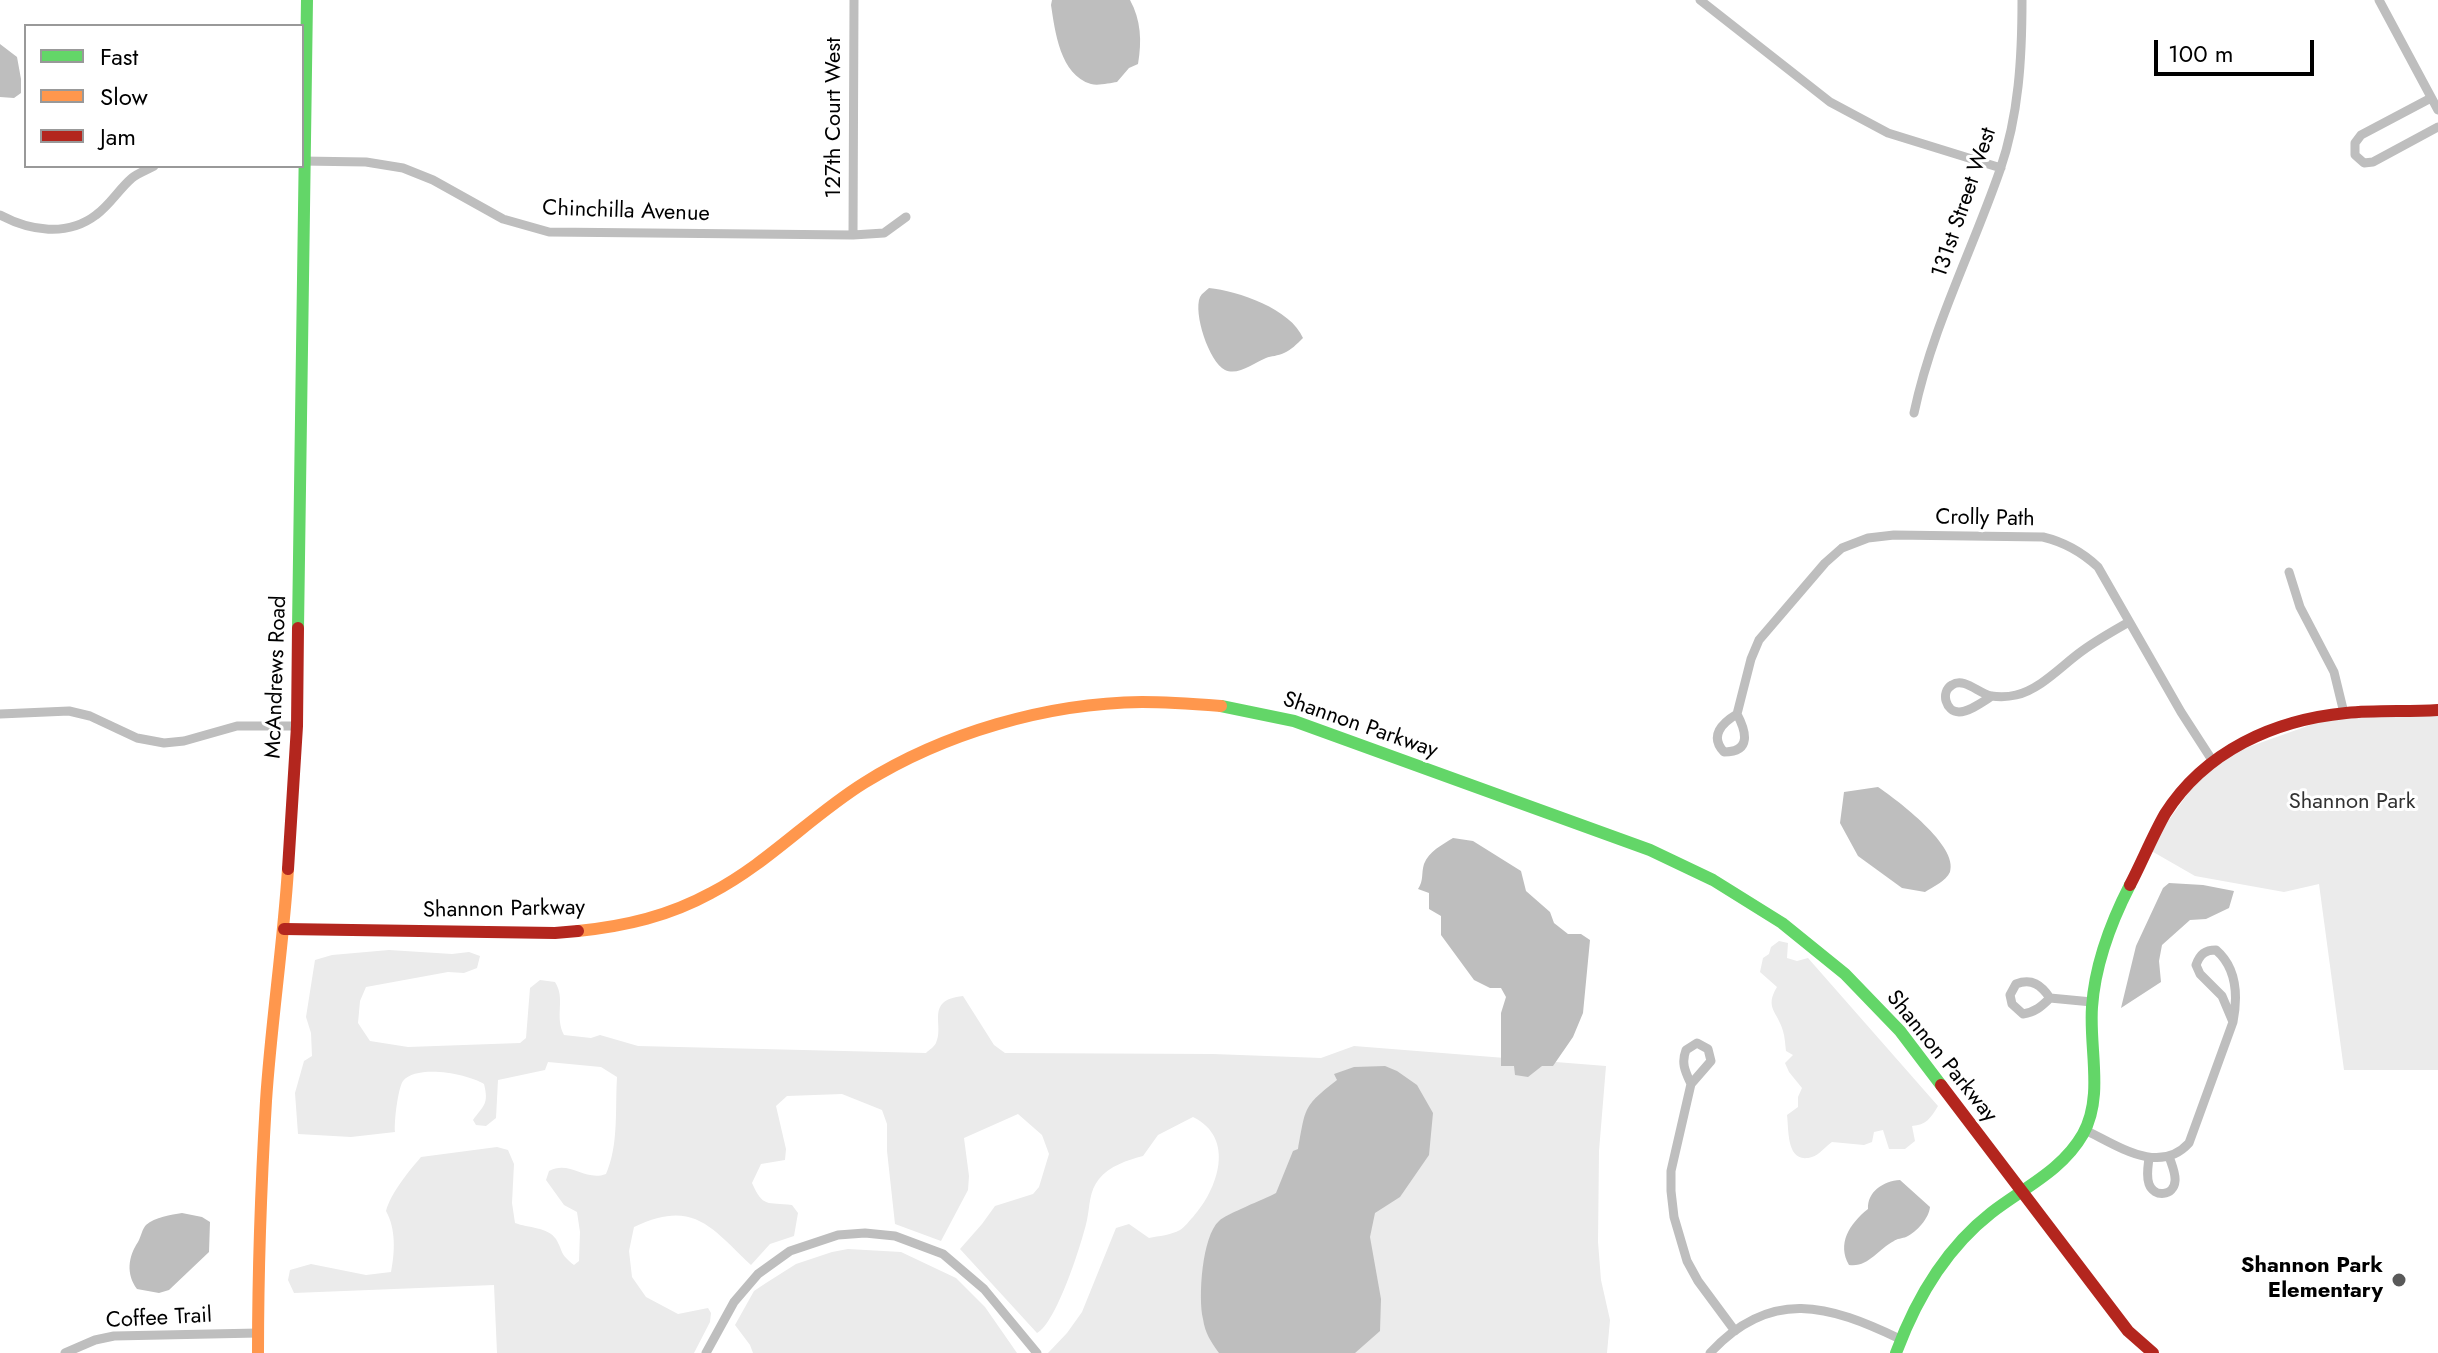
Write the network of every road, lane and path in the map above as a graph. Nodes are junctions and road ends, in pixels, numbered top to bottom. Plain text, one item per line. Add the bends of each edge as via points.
1 (307, 0) edge
2 (854, 0) edge
3 (1700, 0) edge
4 (2022, 0) edge
5 (2379, 0) edge
6 (2431, 98) junction
7 (2438, 110) edge
8 (2438, 127) edge
9 (304, 161) edge
10 (150, 168) edge
11 (304, 168) edge
12 (2001, 168) junction
13 (0, 215) edge
14 (906, 217) dead end
15 (853, 235) junction
16 (1914, 413) dead end
17 (2289, 572) dead end
18 (2129, 622) junction
19 (1992, 696) junction
20 (2438, 710) edge
21 (2344, 713) junction
22 (0, 714) edge
23 (1737, 714) dead end
24 (297, 726) junction
25 (2212, 760) junction
26 (284, 929) junction
27 (2050, 998) dead end
28 (2092, 1002) junction
29 (2233, 1022) junction
30 (1691, 1084) dead end
31 (2085, 1130) junction
32 (2169, 1156) junction
33 (2149, 1158) junction
34 (2022, 1191) junction
35 (1735, 1331) junction
36 (258, 1333) junction
37 (1900, 1339) junction
38 (65, 1353) edge
39 (258, 1353) edge
40 (706, 1353) edge
41 (1037, 1353) edge
42 (1710, 1353) edge
43 (1896, 1353) edge
44 (2153, 1353) edge

1 - 9 street, McAndrews Road
2 - 15 street, 127th Court West
3 - 12 street via 1830,102 1888,133
4 - 12 street, 131st Street West via 2016,104
5 - 6 street
6 - 7 street
6 - 8 street via 2361,135 2355,155 2364,163 2373,162
9 - 15 street, Chinchilla Avenue via 403,168 503,219 549,232
10 - 13 street via 80,224 59,230 21,226
11 - 24 street, McAndrews Road
12 - 16 street, 131st Street West via 1928,356
14 - 15 street, Chinchilla Avenue via 884,233
17 - 21 street via 2308,624 2334,672
18 - 19 street via 2034,687
18 - 23 street, Crolly Path via 2098,567 2056,540 1868,538 1842,548 1825,563 1765,631 1751,659
18 - 25 street, Crolly Path
19 - 19 street via 1962,682 1947,689 1945,697 1954,711 1962,713
20 - 21 street
21 - 25 street via 2265,730
22 - 24 street via 69,711 164,743 237,726
24 - 26 street, McAndrews Road
25 - 28 street via 2166,813 2115,914 2098,963
26 - 34 street, Shannon Parkway via 555,933 619,927 712,893 866,782 926,751 990,727 1065,709 1141,702 1219,706 1294,721 1650,850 1713,880 1782,923 1845,974 1900,1031
26 - 36 street, McAndrews Road via 266,1099
27 - 28 street
28 - 31 street via 2096,1091
29 - 29 street via 2231,970 2225,957 2207,950 2196,965 2222,996
29 - 32 street via 2189,1143
30 - 35 street via 1671,1171 1674,1217 1687,1261
31 - 33 street
31 - 34 street via 2054,1170
32 - 33 street
32 - 33 street via 2175,1183 2162,1194 2150,1188
34 - 37 street via 1989,1214 1949,1254
34 - 44 street, Shannon Parkway via 2128,1331
35 - 37 street via 1762,1315 1807,1308 1839,1313
35 - 42 street
36 - 38 street, Coffee Trail via 114,1336
36 - 39 street, McAndrews Road
37 - 43 street
40 - 41 street via 734,1302 758,1274 790,1251 838,1235 865,1233 895,1236 943,1254 984,1289

